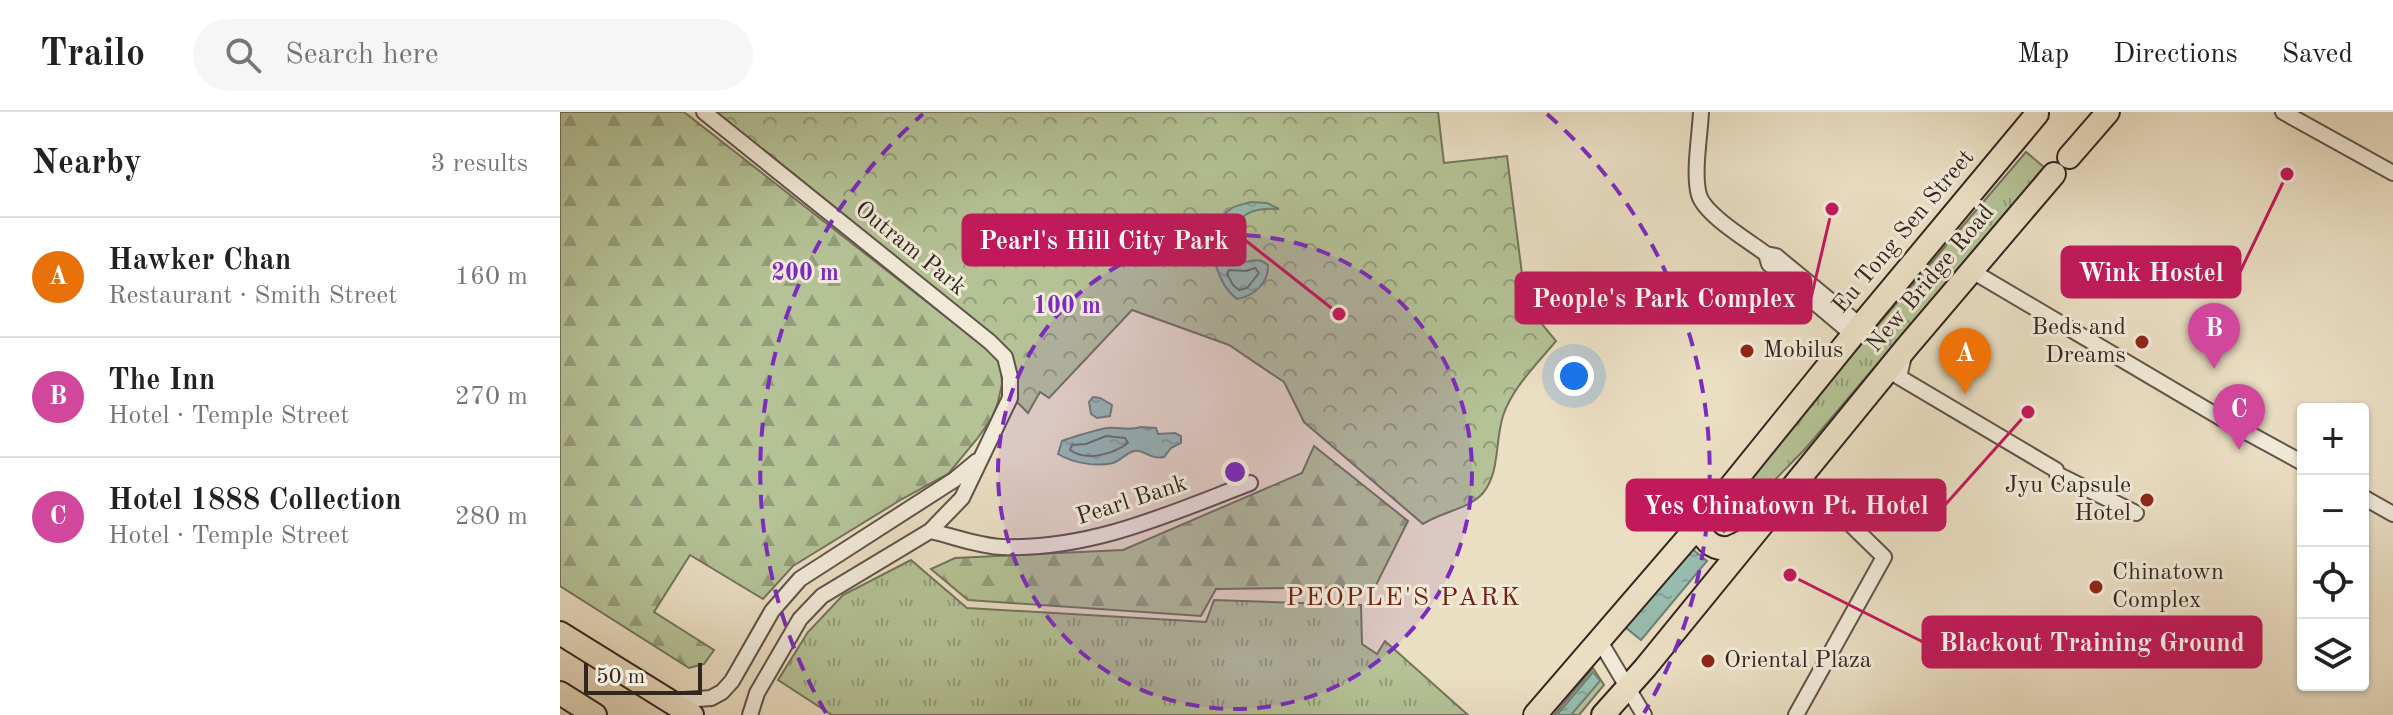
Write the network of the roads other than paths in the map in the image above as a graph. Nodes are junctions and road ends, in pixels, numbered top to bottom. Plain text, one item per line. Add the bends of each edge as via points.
1 (704, 112) edge
2 (1701, 112) edge
3 (2108, 112) edge
4 (2283, 112) edge
5 (2037, 114) dead end
6 (2393, 173) edge
7 (1972, 271) junction
8 (1857, 330) junction
9 (1906, 348) junction
10 (1883, 376) junction
11 (1975, 425) junction
12 (983, 455) junction
13 (2297, 460) edge
14 (1800, 475) junction
15 (1250, 483) dead end
16 (2369, 500) edge
17 (2136, 513) dead end
18 (2393, 514) edge
19 (1700, 523) junction
20 (930, 531) junction
21 (1748, 539) junction
22 (560, 633) edge
23 (1598, 638) junction
24 (1628, 685) junction
25 (560, 693) edge
26 (669, 701) junction
27 (595, 715) edge
28 (692, 715) edge
29 (750, 715) edge
30 (1535, 715) edge
31 (1603, 715) edge
32 (1644, 715) edge
33 (1796, 715) edge

1 - 12 street, Outram Park via 1005,357 1010,398
2 - 8 street via 1698,184 1708,210
3 - 7 main road, New Bridge Road
4 - 6 street
5 - 8 main road, Eu Tong Sen Street
7 - 9 main road, New Bridge Road
7 - 13 street
8 - 19 main road, Eu Tong Sen Street
9 - 10 main road, New Bridge Road
9 - 11 street via 1899,377
10 - 11 street
10 - 14 main road, New Bridge Road
11 - 17 street
12 - 20 street, Outram Park via 962,498
12 - 26 street, Outram Park via 954,480 800,579 772,611 722,692 711,698
14 - 21 main road, New Bridge Road
14 - 33 street via 1884,557
15 - 20 street, Pearl Bank via 1133,528 1074,543 1004,547
16 - 18 street
19 - 21 main road via 1704,540 1719,547
19 - 23 main road, Eu Tong Sen Street
20 - 29 street, Outram Park via 822,596 800,619
21 - 24 main road, New Bridge Road
22 - 26 main road
23 - 24 street
23 - 30 main road, Eu Tong Sen Street
24 - 31 main road, New Bridge Road
24 - 32 street
25 - 27 main road
26 - 28 main road

